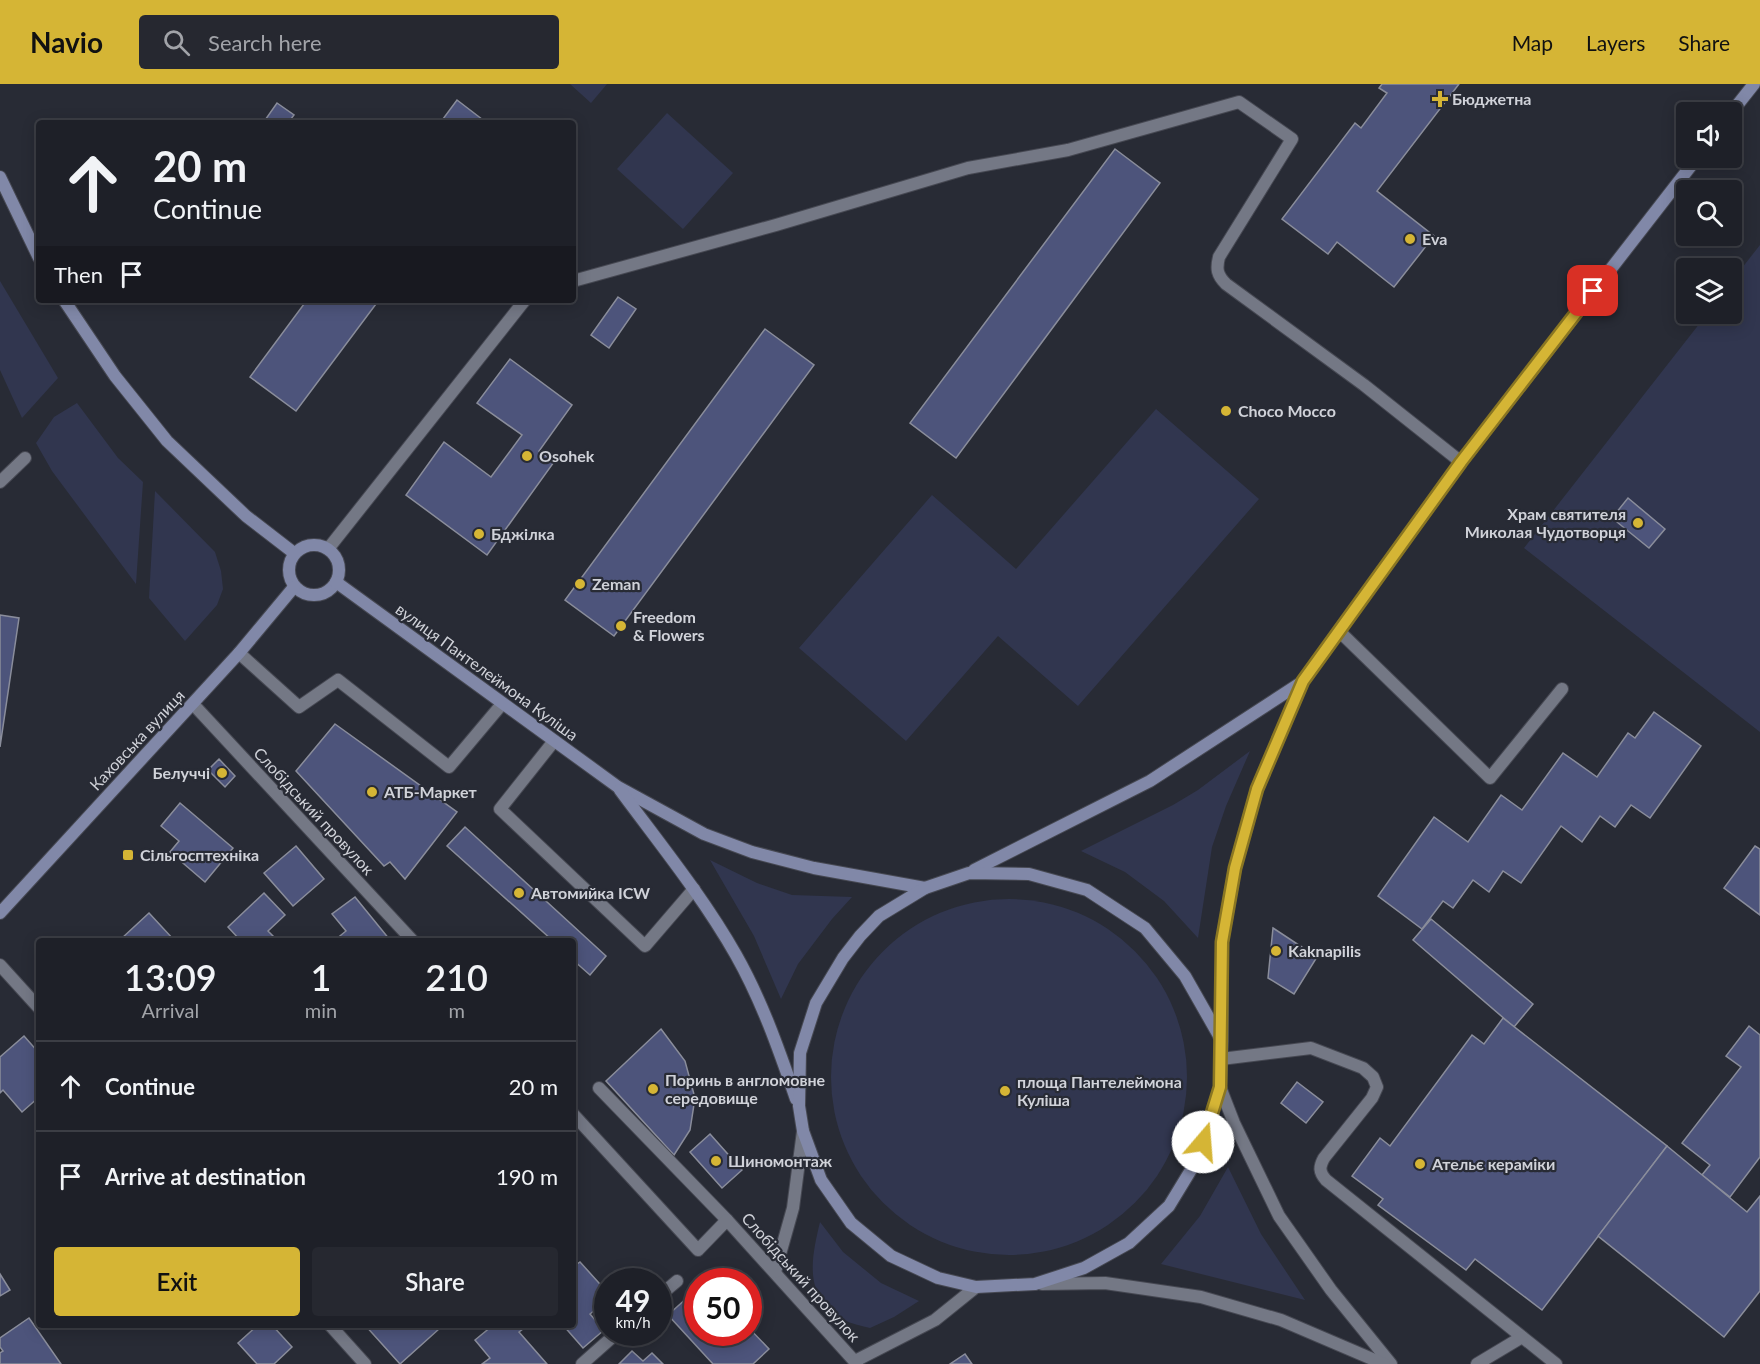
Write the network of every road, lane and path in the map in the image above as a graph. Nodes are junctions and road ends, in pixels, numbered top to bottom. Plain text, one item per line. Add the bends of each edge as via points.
1 (1754, 84) edge
2 (1740, 102) edge
3 (1689, 168) edge
4 (0, 177) edge
5 (36, 252) edge
6 (576, 280) edge
7 (66, 303) edge
8 (523, 303) edge
9 (25, 458) dead end
10 (1461, 462) junction
11 (0, 482) edge
12 (328, 549) junction
13 (294, 553) junction
14 (336, 582) junction
15 (294, 587) junction
16 (1340, 632) junction
17 (239, 653) junction
18 (1303, 681) junction
19 (1562, 689) dead end
20 (193, 704) junction
21 (502, 704) junction
22 (554, 741) junction
23 (618, 787) junction
24 (969, 873) junction
25 (926, 888) junction
26 (694, 889) junction
27 (0, 913) edge
28 (410, 938) edge
29 (0, 965) edge
30 (36, 1005) edge
31 (1222, 1041) junction
32 (1221, 1059) junction
33 (1220, 1087) junction
34 (599, 1088) dead end
35 (799, 1106) junction
36 (576, 1117) edge
37 (803, 1131) junction
38 (727, 1220) junction
39 (775, 1272) junction
40 (676, 1281) dead end
41 (1035, 1284) junction
42 (672, 1285) edge
43 (976, 1287) junction
44 (332, 1328) edge
45 (1522, 1337) junction
46 (602, 1346) edge
47 (856, 1363) edge
48 (365, 1364) edge
49 (582, 1364) edge
50 (1384, 1364) edge
51 (1391, 1364) edge
52 (1478, 1364) edge
53 (1556, 1364) edge

1 - 2 main road
3 - 10 main road
4 - 5 main road
6 - 10 street via 968,168 1068,150 1239,102 1292,139 1219,257 1219,277
7 - 13 main road via 115,376 167,441 246,516
8 - 12 street
9 - 11 street
10 - 16 main road
12 - 13 main road via 317,544
12 - 14 main road via 339,570
13 - 15 main road via 289,564
14 - 15 main road via 317,595 304,594
14 - 21 main road, вулиця Пантелеймона Куліша
15 - 17 main road, Каховська вулиця
16 - 18 main road
16 - 19 street via 1490,778
17 - 20 main road, Каховська вулиця
17 - 21 street via 299,707 339,680 449,766
18 - 24 main road via 1150,781
18 - 31 main road via 1257,789 1235,868 1222,942
20 - 27 main road, Каховська вулиця
20 - 28 street, Слобідський провулок
21 - 22 main road, вулиця Пантелеймона Куліша
22 - 23 main road, вулиця Пантелеймона Куліша
22 - 26 street via 500,809 645,946
23 - 25 main road, вулиця Пантелеймона Куліша via 704,834 752,852 814,868
23 - 26 main road, вулиця Пантелеймона Куліша
24 - 25 main road
24 - 31 main road via 1029,874 1087,890 1145,928 1185,976
25 - 35 main road via 879,916 860,936 816,1003 800,1053
26 - 35 main road, вулиця Пантелеймона Куліша via 736,956 769,1022
29 - 30 street
31 - 32 main road
32 - 33 main road
32 - 45 street via 1311,1048 1363,1068 1373,1077 1377,1087 1372,1098 1324,1158 1321,1174
33 - 41 main road via 1197,1160 1169,1206 1129,1243 1084,1268
33 - 51 street via 1279,1216 1331,1290
34 - 38 street
35 - 37 main road
36 - 38 street, Слобідський провулок via 698,1250
37 - 39 street via 793,1208
37 - 43 main road via 821,1180 851,1222 891,1256 938,1278
38 - 39 street, Слобідський провулок
39 - 47 street, Слобідський провулок
40 - 42 street
41 - 43 main road
41 - 50 street via 1105,1282 1201,1297 1281,1320
43 - 47 street via 935,1320
44 - 48 street
45 - 52 street
45 - 53 street
46 - 49 street

